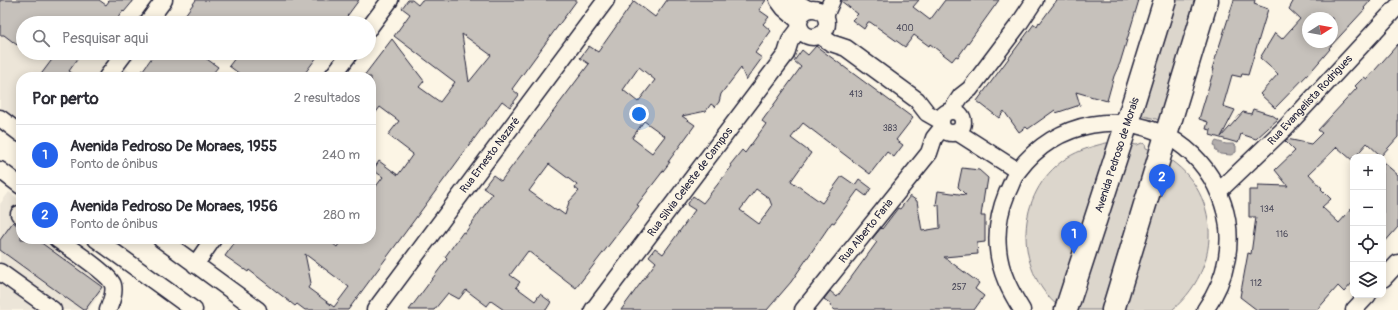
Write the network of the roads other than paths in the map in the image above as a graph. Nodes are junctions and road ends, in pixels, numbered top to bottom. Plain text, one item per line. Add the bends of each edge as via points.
1 (164, 0) edge
2 (390, 0) edge
3 (606, 0) edge
4 (778, 0) edge
5 (792, 0) edge
6 (832, 0) edge
7 (1035, 0) edge
8 (1165, 0) edge
9 (1207, 0) edge
10 (1398, 6) edge
11 (152, 16) edge
12 (376, 19) edge
13 (814, 20) edge
14 (119, 60) edge
15 (345, 60) edge
16 (111, 72) edge
17 (336, 72) edge
18 (0, 118) edge
19 (952, 122) junction
20 (1127, 123) junction
21 (16, 130) edge
22 (1166, 135) junction
23 (0, 170) edge
24 (1018, 171) junction
25 (16, 182) edge
26 (1219, 191) junction
27 (64, 244) edge
28 (103, 244) edge
29 (168, 244) edge
30 (210, 244) edge
31 (1398, 263) edge
32 (195, 265) junction
33 (0, 272) edge
34 (1386, 276) edge
35 (1365, 298) edge
36 (53, 310) edge
37 (108, 310) edge
38 (194, 310) edge
39 (258, 310) edge
40 (374, 310) edge
41 (593, 310) edge
42 (803, 310) edge
43 (1022, 310) edge
44 (1066, 310) edge
45 (1114, 310) edge
46 (1206, 310) edge
47 (1354, 310) edge

1 - 11 street
2 - 12 street
3 - 40 street, Rua Ernesto Nazaré
4 - 13 street via 784,8
5 - 13 street
6 - 13 street, Rua Silvia Celeste de Campos
7 - 19 street, Rua Alberto Faria via 970,89 961,96
8 - 20 highway, Avenida Pedroso de Morais
9 - 22 highway
10 - 26 street, Rua Evangelista Rodrigues via 1284,129
13 - 19 street via 831,43 846,48 916,100 933,104
13 - 41 street, Rua Silvia Celeste de Campos via 800,47 786,54
14 - 16 street
15 - 17 street
18 - 21 street
19 - 24 street via 965,139 976,143
19 - 42 street, Rua Alberto Faria via 934,138 928,153
20 - 22 street via 1147,127
20 - 24 street via 1102,123 1071,130 1038,150
20 - 44 highway, Avenida Pedroso de Morais
22 - 26 street via 1188,149 1206,169
22 - 45 highway
23 - 25 street
24 - 43 street via 1003,203 998,226 998,248 1002,271 1010,292
26 - 46 street via 1227,215 1227,264 1219,288
27 - 37 street via 109,279 113,285 113,294
28 - 38 street
29 - 32 street
30 - 32 street
31 - 34 street
32 - 39 street
33 - 36 street
35 - 47 street

